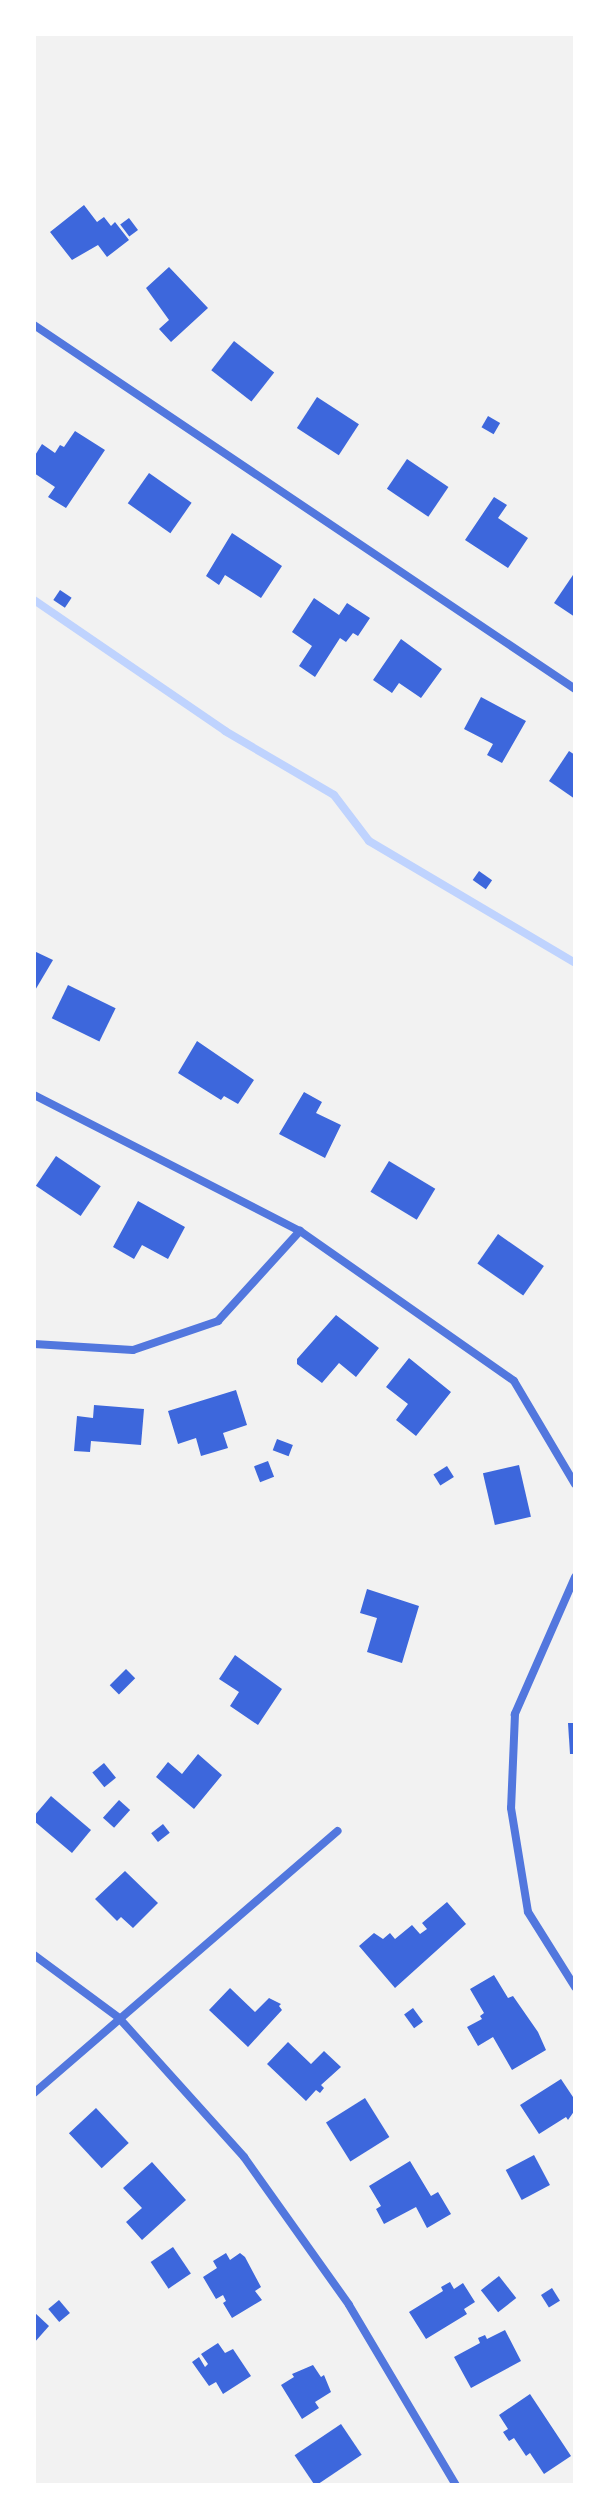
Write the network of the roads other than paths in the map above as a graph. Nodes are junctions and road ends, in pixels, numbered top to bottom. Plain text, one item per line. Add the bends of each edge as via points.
1 (34, 325) edge
2 (575, 689) edge
3 (34, 1095) edge
4 (300, 1231) junction
5 (34, 1344) edge
6 (575, 1484) edge
7 (575, 1577) edge
8 (338, 1831) dead end
9 (34, 1955) edge
10 (575, 1987) edge
11 (119, 2018) junction
12 (34, 2093) edge
13 (456, 2485) edge

1 - 2 street
3 - 4 street
4 - 5 street via 218,1321 133,1350
4 - 6 street via 514,1381
7 - 10 street via 515,1714 511,1808 528,1912
8 - 11 street
9 - 11 street
11 - 12 street
11 - 13 street via 244,2157 349,2305

